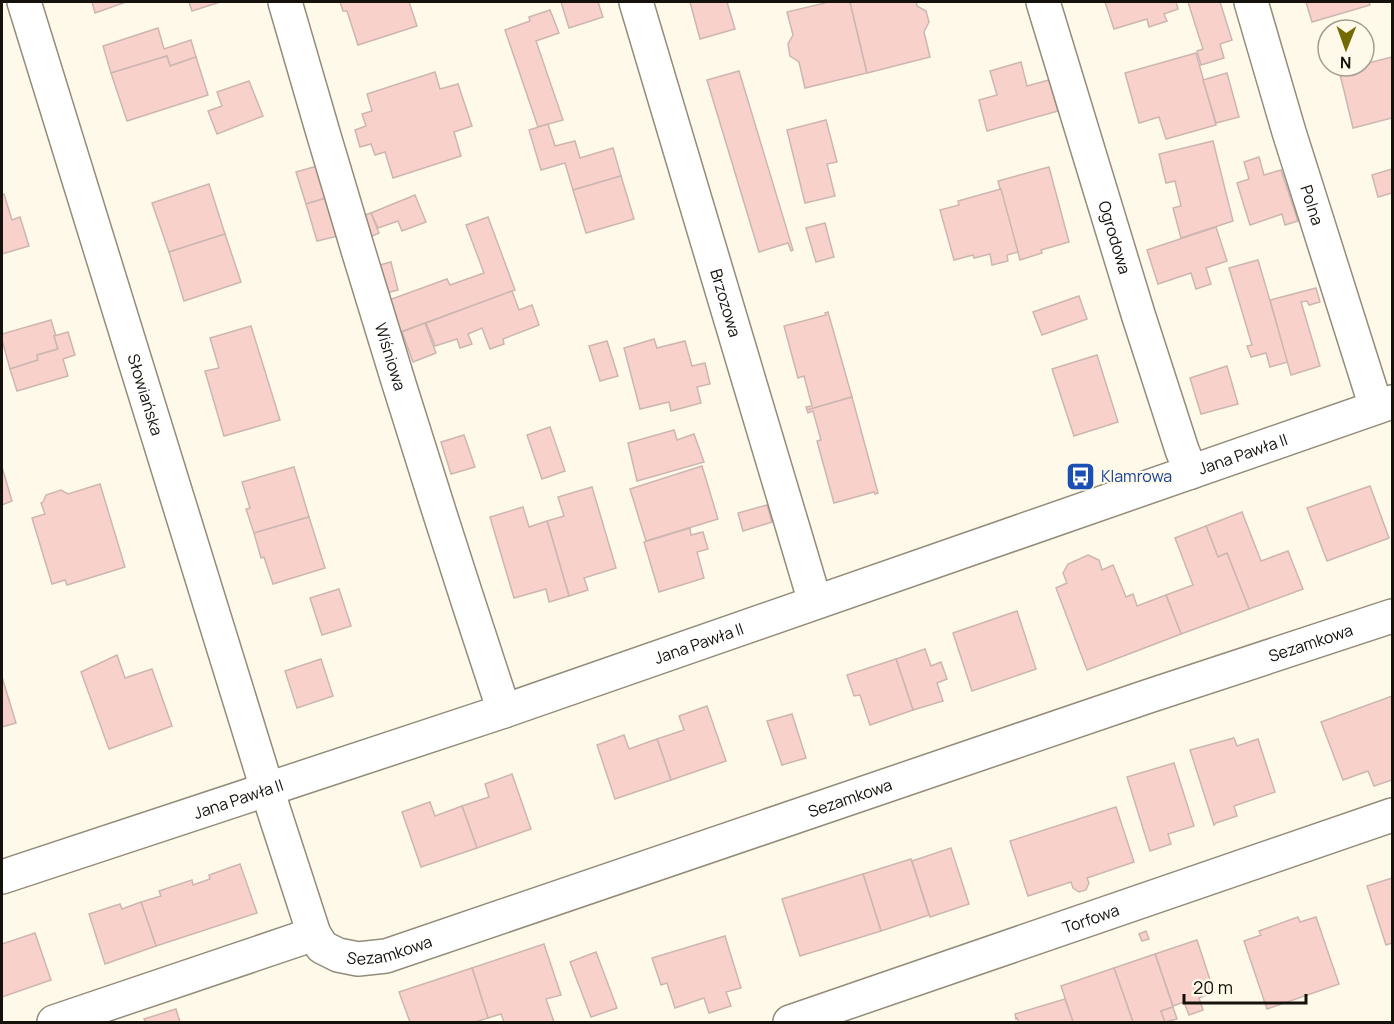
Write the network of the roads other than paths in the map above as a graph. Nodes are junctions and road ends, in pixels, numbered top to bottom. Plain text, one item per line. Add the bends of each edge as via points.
1 (24, 2) edge
2 (285, 2) edge
3 (636, 2) edge
4 (1043, 2) edge
5 (1251, 2) edge
6 (1384, 404) edge
7 (1191, 472) junction
8 (815, 602) junction
9 (1392, 616) edge
10 (504, 711) junction
11 (268, 789) junction
12 (1392, 815) edge
13 (2, 877) edge
14 (314, 934) junction
15 (54, 1023) edge
16 (790, 1023) edge

1 - 11 street, Słowiańska
2 - 10 street, Wiśniowa via 382,328
3 - 8 street, Brzozowa
4 - 7 street, Ogrodowa via 1138,314
5 - 6 street, Polna via 1289,132
6 - 7 street, Jana Pawła II
7 - 8 street, Jana Pawła II
8 - 10 street, Jana Pawła II
9 - 14 street, Sezamkowa via 386,957 358,959 338,955 322,947
10 - 11 street, Jana Pawła II
11 - 13 street, Jana Pawła II
11 - 14 street, Sezamkowa
12 - 16 street, Torfowa
14 - 15 street

